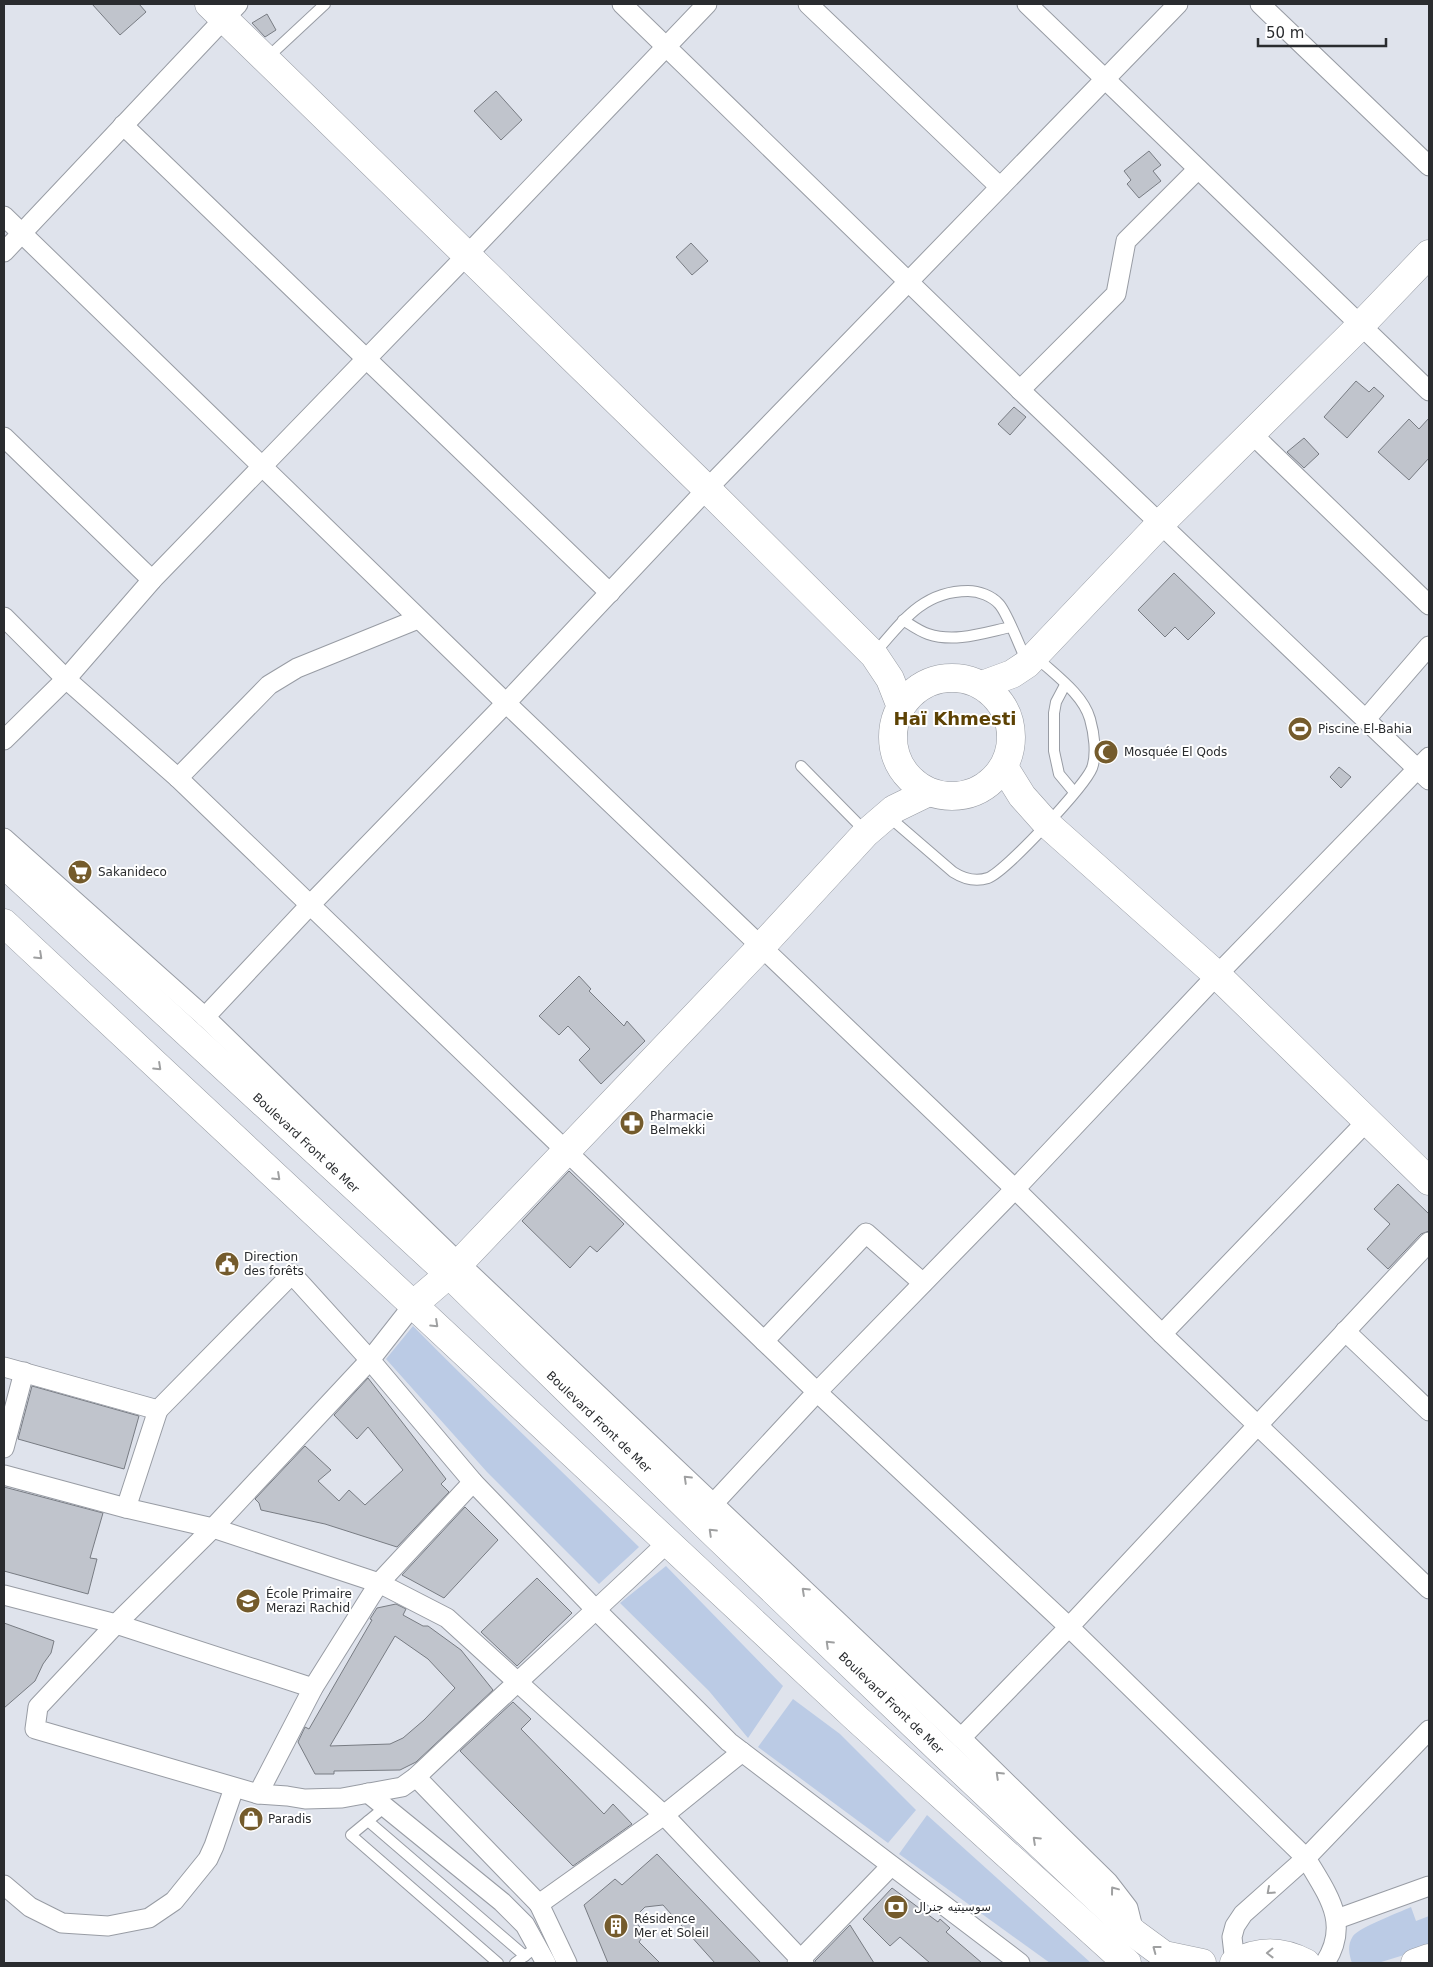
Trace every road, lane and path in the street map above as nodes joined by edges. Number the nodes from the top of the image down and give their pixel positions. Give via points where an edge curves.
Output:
1 (325, 4) edge
2 (622, 4) edge
3 (707, 4) edge
4 (808, 4) edge
5 (1027, 4) edge
6 (1178, 4) edge
7 (1260, 4) edge
8 (224, 9) edge
9 (666, 47) junction
10 (266, 59) junction
11 (1105, 79) junction
12 (123, 125) junction
13 (1429, 166) edge
14 (1198, 168) junction
15 (1000, 187) junction
16 (4, 216) edge
17 (22, 233) junction
18 (4, 252) edge
19 (1429, 254) edge
20 (467, 255) junction
21 (908, 282) junction
22 (1361, 325) junction
23 (366, 360) junction
24 (1020, 390) junction
25 (1429, 391) edge
26 (1251, 433) junction
27 (4, 437) edge
28 (262, 468) junction
29 (707, 490) junction
30 (1160, 524) junction
31 (152, 580) junction
32 (610, 592) junction
33 (1429, 605) edge
34 (4, 617) edge
35 (418, 619) junction
36 (903, 620) junction
37 (1011, 627) junction
38 (1429, 646) edge
39 (878, 661) junction
40 (1028, 663) junction
41 (66, 679) junction
42 (926, 684) junction
43 (982, 685) junction
44 (1065, 685) junction
45 (506, 703) junction
46 (901, 707) junction
47 (1005, 711) junction
48 (1366, 720) junction
49 (4, 740) edge
50 (801, 766) dead end
51 (1004, 767) junction
52 (1425, 769) edge
53 (904, 771) junction
54 (178, 778) junction
55 (985, 787) junction
56 (929, 792) junction
57 (1074, 792) junction
58 (890, 812) junction
59 (1040, 816) junction
60 (866, 833) junction
61 (4, 838) edge
62 (4, 864) edge
63 (310, 905) junction
64 (4, 923) edge
65 (761, 947) junction
66 (1217, 975) junction
67 (205, 1018) junction
68 (1367, 1121) junction
69 (566, 1152) junction
70 (1429, 1181) edge
71 (1016, 1189) junction
72 (1429, 1242) edge
73 (454, 1269) junction
74 (923, 1283) junction
75 (414, 1304) junction
76 (1345, 1331) junction
77 (1162, 1334) junction
78 (764, 1341) junction
79 (370, 1360) junction
80 (4, 1367) edge
81 (24, 1372) junction
82 (817, 1392) junction
83 (158, 1410) junction
84 (1429, 1411) edge
85 (1257, 1425) junction
86 (4, 1448) edge
87 (4, 1475) edge
88 (473, 1482) junction
89 (713, 1504) junction
90 (126, 1508) junction
91 (213, 1528) junction
92 (668, 1542) junction
93 (379, 1583) junction
94 (1429, 1589) edge
95 (4, 1595) edge
96 (596, 1610) junction
97 (116, 1624) junction
98 (1069, 1627) junction
99 (517, 1681) junction
100 (313, 1688) junction
101 (1429, 1730) edge
102 (961, 1738) junction
103 (742, 1752) junction
104 (416, 1777) junction
105 (234, 1788) junction
106 (368, 1793) junction
107 (258, 1794) junction
108 (385, 1807) junction
109 (664, 1815) junction
110 (368, 1820) junction
111 (1306, 1858) junction
112 (891, 1866) junction
113 (4, 1885) edge
114 (1429, 1886) edge
115 (539, 1904) junction
116 (1337, 1919) junction
117 (1134, 1933) junction
118 (531, 1951) junction
119 (1429, 1958) edge
120 (801, 1962) edge
121 (498, 1963) edge
122 (515, 1963) edge
123 (546, 1963) edge
124 (568, 1963) edge
125 (1020, 1963) edge
126 (1127, 1963) edge
127 (1202, 1963) edge
128 (1234, 1963) edge
129 (1306, 1963) edge
130 (1325, 1963) edge
131 (1415, 1963) edge

1 - 10 lane
2 - 9 street
3 - 9 street
4 - 15 street
5 - 11 street
6 - 11 street
7 - 13 street
8 - 10 street
8 - 12 street
9 - 20 street
9 - 21 street
10 - 20 street
11 - 14 street
11 - 15 street
12 - 17 street
12 - 23 street
14 - 22 street
14 - 24 street via 1126,241 1116,294
15 - 21 street
16 - 17 street
17 - 18 street
17 - 28 street
19 - 22 street
20 - 23 street
20 - 29 street
21 - 24 street
21 - 29 street
22 - 25 street
22 - 26 street
23 - 28 street
23 - 32 street
24 - 30 street
26 - 30 street
26 - 33 street
27 - 31 street
28 - 31 street
28 - 35 street
29 - 32 street
29 - 39 street
30 - 40 street
30 - 48 street
31 - 41 street
32 - 45 street
34 - 41 street
35 - 45 street
35 - 54 street via 297,668 269,685
36 - 37 lane via 926,633 948,638
36 - 37 lane via 931,598 956,591 972,591 988,595 1000,604
36 - 39 lane
37 - 40 lane
38 - 48 street
39 - 42 street via 903,676
39 - 46 street
40 - 43 street via 1002,679
40 - 44 lane
40 - 47 street via 1012,690
41 - 49 street
41 - 54 street
42 - 43 street via 954,678
42 - 46 street
43 - 47 street
44 - 57 lane via 1054,712 1054,751 1059,774
44 - 57 lane via 1087,710 1094,751 1089,774
45 - 63 street
45 - 65 street
46 - 53 street via 893,733 893,746
47 - 51 street via 1012,739
48 - 52 street
50 - 60 lane
51 - 55 street
51 - 59 street
52 - 66 street
53 - 56 street via 919,787
53 - 58 street
54 - 63 street
55 - 56 street via 952,797
55 - 59 street
56 - 58 street
57 - 59 lane
58 - 59 lane via 953,872 977,880 986,879 1001,870
58 - 60 street
59 - 66 street
60 - 65 street
61 - 67 street
62 - 73 street, Boulevard Front de Mer
63 - 67 street
63 - 69 street
64 -> 75 street
65 - 69 street
65 - 71 street
66 - 68 street
66 - 71 street
67 - 73 street
68 - 70 street
68 - 77 street
69 - 73 street
69 - 78 street
71 - 74 street
71 - 77 street
72 - 76 street
73 - 75 street
89 -> 73 street
117 -> 73 street, Boulevard Front de Mer via 701,1521
74 - 78 street via 866,1233
74 - 82 street
75 - 79 street
75 -> 92 street
76 - 84 street
76 - 85 street
77 - 85 street
78 - 82 street
79 - 83 street via 292,1274
79 - 88 street
79 - 91 street
80 - 81 street
81 - 83 street
81 - 86 street
82 - 89 street
82 - 98 street
83 - 90 street
85 - 94 street
85 - 98 street
87 - 90 street
88 - 93 street
88 - 96 street
102 -> 89 street
90 - 91 street
91 - 93 street
91 - 97 street
92 - 96 street
92 - 126 street
93 - 99 street via 447,1618
93 - 100 street
95 - 97 street
96 - 99 street
96 - 103 street
97 - 100 street
97 - 105 street via 38,1707 35,1729
98 - 102 street
98 - 111 street
99 - 104 street
99 - 109 street
100 - 107 street
101 - 111 street
117 -> 102 street via 1128,1908 1108,1882
103 - 109 street
103 - 112 street
104 - 106 street via 402,1787
104 - 115 street
105 - 107 street
105 - 113 street via 208,1859 174,1901 150,1918 108,1926 62,1923 30,1907
106 - 107 street via 342,1798 305,1799
106 - 108 street
108 - 110 lane
108 - 118 street via 502,1902 525,1925
109 - 115 street
109 - 120 street
110 - 118 lane
110 - 121 lane via 350,1835
111 - 116 street via 1328,1894
111 -> 128 street via 1243,1914 1232,1937
112 - 120 street
112 - 125 street
114 - 116 street
115 - 124 street
116 - 130 street via 1333,1951
127 -> 117 street, Boulevard Front de Mer via 1164,1955
118 - 122 lane
118 - 123 street
119 - 131 street
129 -> 128 street via 1279,1953 1249,1956

